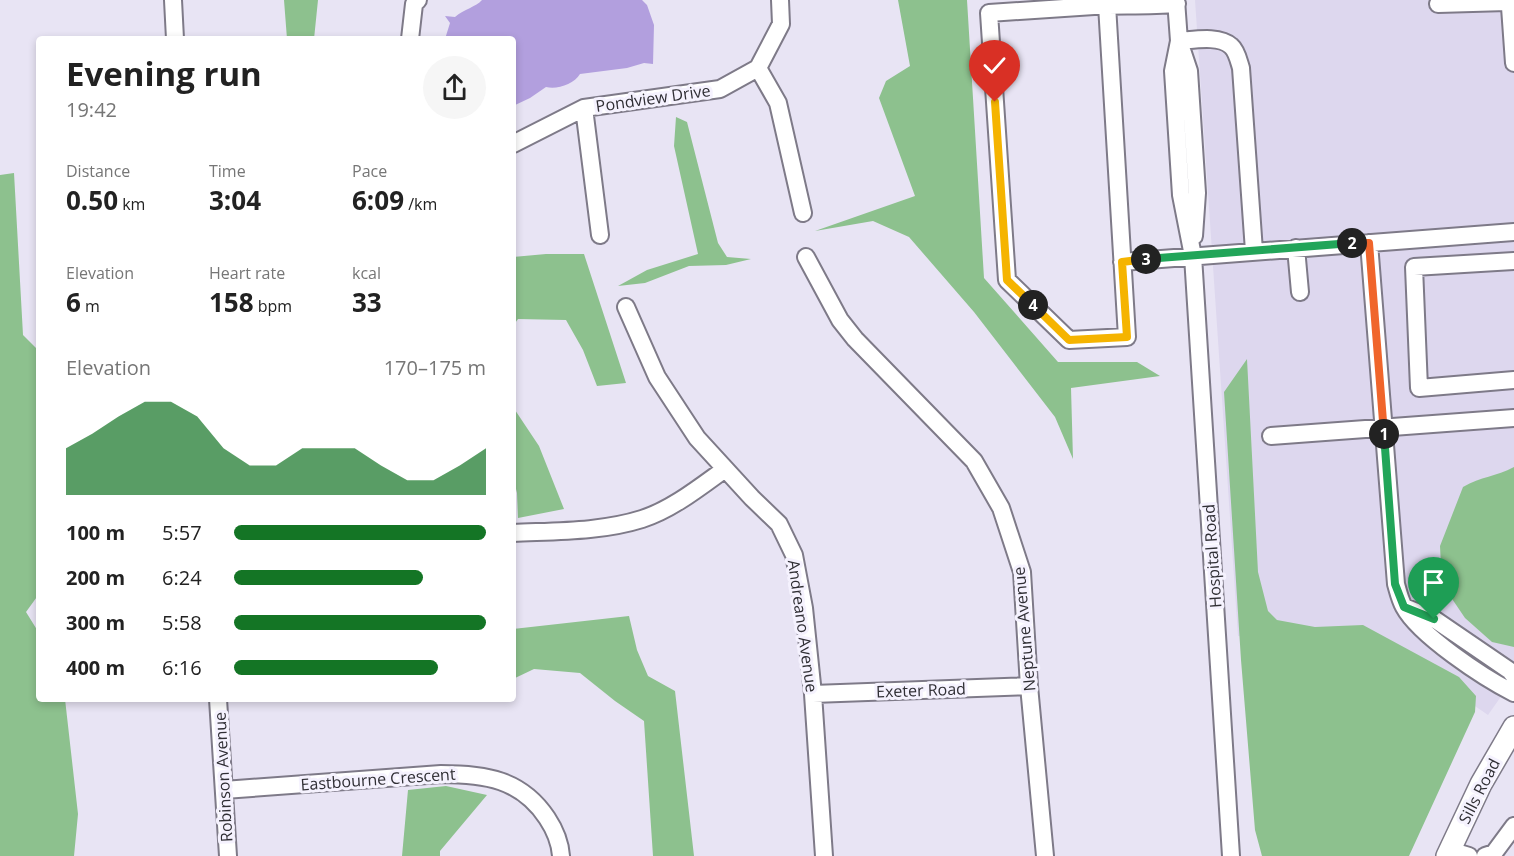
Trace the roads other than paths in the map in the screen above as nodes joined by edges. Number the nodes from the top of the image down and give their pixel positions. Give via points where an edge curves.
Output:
1 (172, 0) edge
2 (418, 0) edge
3 (780, 0) edge
4 (1176, 2) edge
5 (1438, 4) dead end
6 (1107, 5) junction
7 (175, 36) edge
8 (410, 36) edge
9 (1179, 41) junction
10 (1514, 63) edge
11 (758, 68) junction
12 (584, 108) junction
13 (516, 142) edge
14 (803, 213) dead end
15 (1514, 232) edge
16 (600, 235) dead end
17 (1369, 243) junction
18 (1296, 248) junction
19 (1254, 251) junction
20 (1193, 256) junction
21 (806, 257) dead end
22 (1514, 261) edge
23 (1122, 262) junction
24 (1300, 292) dead end
25 (626, 307) dead end
26 (1514, 380) edge
27 (1514, 418) edge
28 (1384, 428) junction
29 (1271, 436) dead end
30 (725, 469) junction
31 (516, 533) edge
32 (1404, 607) junction
33 (1514, 676) edge
34 (1029, 686) junction
35 (1514, 693) edge
36 (813, 694) junction
37 (218, 702) edge
38 (1514, 727) edge
39 (224, 790) junction
40 (1514, 826) edge
41 (1455, 854) edge
42 (228, 856) edge
43 (561, 856) edge
44 (824, 856) edge
45 (1046, 856) edge
46 (1232, 856) edge
47 (1485, 856) edge

1 - 7 street
2 - 8 street via 414,4
3 - 11 street via 781,24
4 - 6 street
4 - 9 street, Hospital Road
5 - 10 street via 1507,2
6 - 23 street
6 - 23 street via 989,14 1007,280 1069,340 1127,337
9 - 19 street via 1217,40 1231,46 1237,55
9 - 20 street, Hospital Road via 1173,71 1181,195
11 - 12 street, Pondview Drive via 720,89
11 - 14 street via 778,103
12 - 13 street, Pondview Drive
12 - 16 street
15 - 17 street
17 - 18 street
17 - 28 street
18 - 19 street
18 - 24 street
19 - 20 street
20 - 23 street
20 - 46 street, Hospital Road
21 - 34 street, Neptune Avenue via 840,320 881,368 974,461 1001,508 1022,572
22 - 26 street via 1414,267 1419,388
25 - 30 street, Andreano Avenue via 657,377 697,438
27 - 28 street
28 - 29 street
28 - 32 street via 1395,584
30 - 31 street via 686,497 643,519 582,529
30 - 36 street, Andreano Avenue via 778,524 794,555
32 - 33 street via 1434,619
32 - 35 street via 1425,634
34 - 36 street, Exeter Road
34 - 45 street, Neptune Avenue
36 - 44 street, Andreano Avenue
37 - 39 street, Robinson Avenue
38 - 41 main road, Sills Road via 1481,784
39 - 42 street, Robinson Avenue
39 - 43 street, Eastbourne Crescent via 470,774 503,781 538,804 554,829
40 - 47 street via 1494,853

